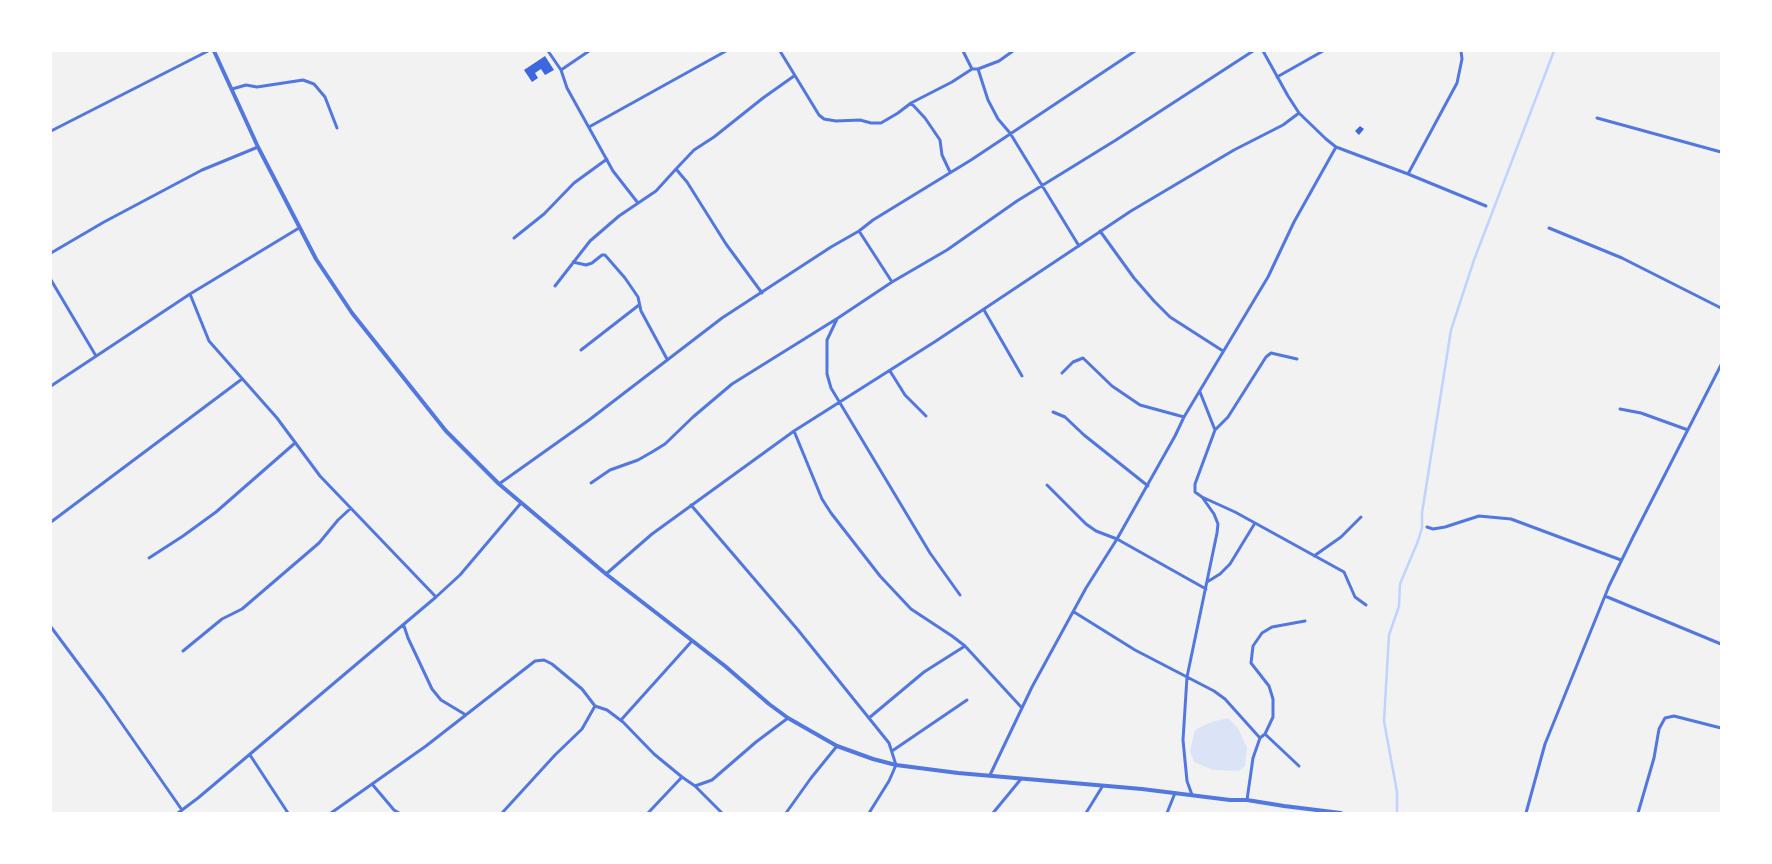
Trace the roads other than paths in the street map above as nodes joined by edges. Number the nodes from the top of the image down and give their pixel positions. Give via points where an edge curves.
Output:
1 (208, 51) edge
2 (214, 51) edge
3 (548, 51) edge
4 (589, 51) edge
5 (726, 51) edge
6 (780, 51) edge
7 (963, 51) edge
8 (1013, 51) edge
9 (1135, 51) edge
10 (1253, 51) edge
11 (1263, 51) edge
12 (1323, 51) edge
13 (1461, 51) edge
14 (972, 69) junction
15 (978, 69) junction
16 (561, 70) junction
17 (794, 76) junction
18 (1277, 77) junction
19 (232, 89) junction
20 (911, 103) junction
21 (1299, 112) junction
22 (1596, 118) dead end
23 (589, 127) junction
24 (337, 128) dead end
25 (51, 131) edge
26 (1010, 133) junction
27 (258, 147) junction
28 (1336, 147) junction
29 (1721, 152) edge
30 (607, 159) junction
31 (676, 169) junction
32 (950, 172) junction
33 (1408, 174) junction
34 (1042, 184) junction
35 (638, 203) junction
36 (1486, 206) dead end
37 (299, 228) junction
38 (1549, 228) dead end
39 (859, 231) junction
40 (1100, 232) junction
41 (514, 238) dead end
42 (1079, 246) junction
43 (51, 253) edge
44 (573, 262) junction
45 (51, 280) edge
46 (892, 282) junction
47 (555, 286) dead end
48 (762, 293) junction
49 (190, 294) junction
50 (639, 305) junction
51 (1721, 308) edge
52 (984, 310) junction
53 (838, 318) junction
54 (581, 350) dead end
55 (1223, 351) junction
56 (96, 356) junction
57 (667, 359) junction
58 (1297, 359) dead end
59 (1721, 365) edge
60 (890, 371) junction
61 (1062, 373) dead end
62 (1022, 376) dead end
63 (242, 379) junction
64 (51, 386) edge
65 (1200, 392) junction
66 (839, 403) junction
67 (1620, 409) dead end
68 (1053, 412) dead end
69 (926, 416) dead end
70 (1184, 416) junction
71 (1215, 430) junction
72 (1688, 430) junction
73 (794, 431) junction
74 (295, 442) junction
75 (591, 483) dead end
76 (499, 484) junction
77 (1047, 485) dead end
78 (1148, 486) junction
79 (1202, 497) junction
80 (521, 503) junction
81 (691, 505) junction
82 (351, 508) junction
83 (1361, 517) dead end
84 (51, 522) edge
85 (1255, 523) junction
86 (1427, 527) dead end
87 (1116, 539) junction
88 (1314, 556) junction
89 (148, 558) dead end
90 (1621, 560) junction
91 (606, 574) junction
92 (1207, 582) junction
93 (1206, 589) junction
94 (960, 594) dead end
95 (1605, 596) junction
96 (436, 597) junction
97 (1366, 605) dead end
98 (1074, 612) junction
99 (1305, 621) dead end
100 (404, 626) junction
101 (51, 627) edge
102 (692, 641) junction
103 (1721, 644) edge
104 (965, 646) junction
105 (183, 651) dead end
106 (1187, 677) junction
107 (967, 700) dead end
108 (595, 706) junction
109 (1022, 708) junction
110 (466, 715) junction
111 (788, 718) junction
112 (869, 718) junction
113 (621, 720) junction
114 (1721, 728) edge
115 (1265, 734) junction
116 (1260, 738) junction
117 (837, 746) junction
118 (892, 751) junction
119 (250, 755) junction
120 (896, 765) junction
121 (1298, 766) dead end
122 (990, 775) junction
123 (682, 777) junction
124 (1021, 779) junction
125 (372, 784) junction
126 (695, 786) junction
127 (1102, 787) junction
128 (1174, 793) junction
129 (1192, 795) junction
130 (1247, 800) junction
131 (182, 810) junction
132 (1314, 811) edge
133 (178, 813) edge
134 (288, 813) edge
135 (331, 813) edge
136 (399, 813) edge
137 (502, 813) edge
138 (648, 813) edge
139 (722, 813) edge
140 (786, 813) edge
141 (869, 813) edge
142 (993, 813) edge
143 (1086, 813) edge
144 (1167, 813) edge
145 (1341, 813) edge
146 (1526, 813) edge
147 (1638, 813) edge

1 - 25 street
2 - 19 street
3 - 16 street
4 - 16 street
5 - 23 street
6 - 17 street
7 - 14 street
8 - 15 street via 999,61
9 - 26 street
10 - 34 street via 1116,140
11 - 18 street
12 - 18 street
13 - 33 street via 1457,83
14 - 15 street
14 - 20 street
15 - 26 street via 988,100 998,119
16 - 23 street via 567,88
17 - 20 street via 815,111 824,119 881,122
17 - 31 street via 694,150
18 - 21 street
19 - 24 street via 246,85 257,87 303,80 314,84 325,97
19 - 27 street
20 - 32 street via 940,140 942,155
21 - 28 street
21 - 40 street via 1283,125 1234,150
22 - 29 street
23 - 30 street
26 - 32 street
26 - 34 street
27 - 37 street
27 - 43 street via 202,170
28 - 33 street
28 - 55 street via 1294,222 1268,277
30 - 35 street via 613,171
30 - 41 street via 574,183 544,214
31 - 35 street via 656,191
31 - 48 street
32 - 39 street
33 - 36 street
34 - 42 street
34 - 46 street via 947,250
35 - 44 street via 590,240
37 - 49 street
37 - 76 street via 316,259 352,312 401,376 446,431
38 - 51 street via 1622,258
39 - 46 street
39 - 48 street
40 - 42 street
40 - 55 street via 1134,278 1170,317
42 - 52 street
44 - 47 street
44 - 50 street via 586,265 605,255 638,297
45 - 56 street
46 - 53 street
48 - 57 street via 722,318
49 - 56 street
49 - 63 street via 209,341
50 - 54 street
50 - 57 street
52 - 60 street
52 - 62 street
53 - 66 street via 827,340 827,374 830,388
53 - 75 street via 732,384 665,444 638,460 610,470
55 - 65 street
56 - 64 street
57 - 76 street via 589,420
58 - 71 street via 1271,353 1266,357 1228,417
59 - 72 street
60 - 66 street
60 - 69 street via 905,395
61 - 70 street via 1073,362 1083,358 1112,386 1140,405
63 - 74 street
63 - 84 street
65 - 70 street
65 - 71 street
66 - 73 street
66 - 94 street via 930,553
67 - 72 street via 1640,413
68 - 78 street via 1065,418
70 - 78 street
71 - 79 street via 1195,484 1195,492
72 - 90 street
73 - 81 street
73 - 104 street via 822,499 880,576 911,609
74 - 82 street via 320,476
74 - 89 street via 216,512
76 - 80 street
77 - 87 street via 1086,524
78 - 87 street
79 - 85 street
79 - 92 street via 1218,524
80 - 91 street
80 - 96 street via 460,575
81 - 91 street via 652,534
81 - 112 street
82 - 96 street
82 - 105 street via 319,543 242,609 222,619
83 - 88 street via 1341,537
85 - 88 street
85 - 92 street via 1230,564
86 - 90 street via 1445,527 1479,516 1498,516
87 - 93 street
87 - 98 street
88 - 97 street via 1344,572 1355,597
90 - 95 street
91 - 102 street
92 - 93 street
93 - 106 street
95 - 103 street
95 - 146 street via 1545,744
96 - 100 street
98 - 106 street via 1135,650
98 - 109 street
99 - 115 street via 1272,627 1262,633 1253,646 1250,663 1268,686 1273,699 1273,717
100 - 110 street via 432,689 442,700
100 - 119 street
101 - 131 street
102 - 111 street
102 - 113 street
104 - 109 street
104 - 112 street via 924,672
106 - 116 street via 1225,699
106 - 129 street via 1183,740 1187,781
107 - 118 street
108 - 110 street via 582,690 544,660 535,661
108 - 113 street via 607,710
108 - 137 street via 582,729
109 - 122 street
110 - 125 street
111 - 117 street
111 - 126 street via 712,780
112 - 118 street via 889,743
113 - 123 street via 654,754
114 - 147 street via 1674,716 1665,718 1659,729 1654,758
115 - 116 street
115 - 121 street
116 - 130 street via 1252,758
117 - 120 street
117 - 140 street
118 - 120 street
119 - 131 street
119 - 134 street
120 - 122 street
120 - 141 street
122 - 124 street
123 - 126 street
123 - 138 street
124 - 127 street
124 - 142 street
125 - 135 street
125 - 136 street
126 - 139 street
127 - 128 street
127 - 143 street
128 - 129 street
128 - 144 street
129 - 130 street
130 - 132 street
131 - 133 street
132 - 145 street

